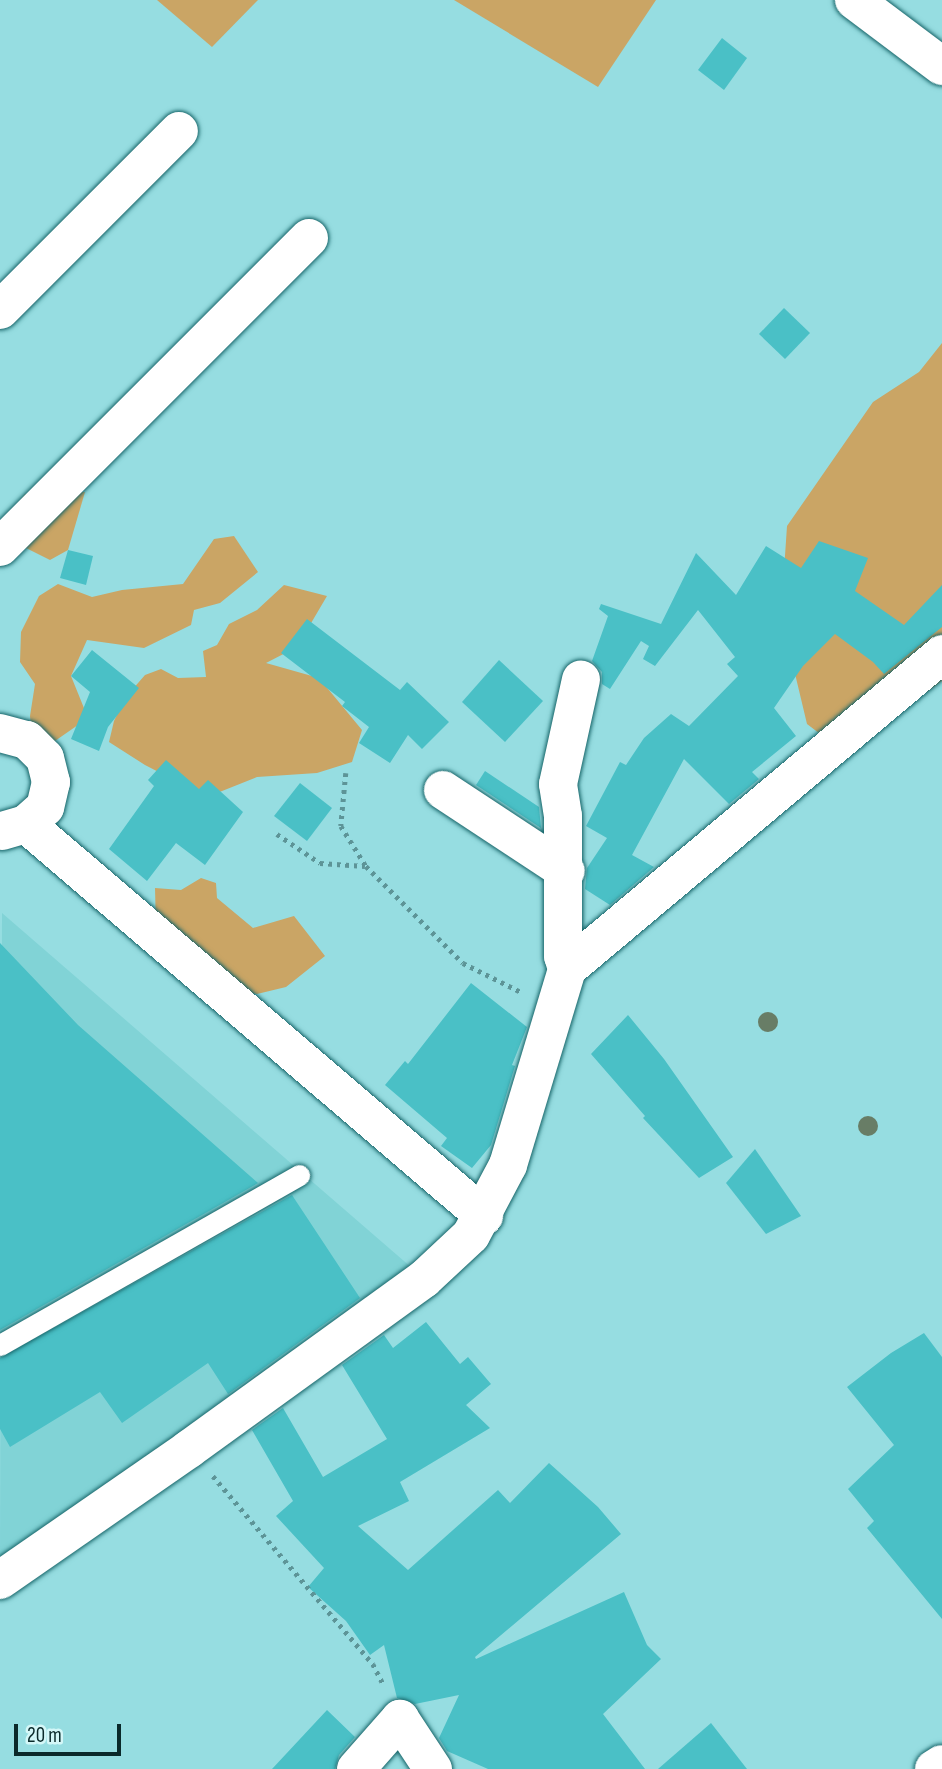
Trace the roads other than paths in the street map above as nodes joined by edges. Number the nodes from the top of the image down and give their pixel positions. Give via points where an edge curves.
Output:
1 (854, 0) edge
2 (942, 66) edge
3 (179, 131) dead end
4 (309, 238) dead end
5 (0, 310) edge
6 (0, 547) edge
7 (942, 654) edge
8 (581, 678) dead end
9 (0, 733) edge
10 (443, 790) dead end
11 (13, 827) edge
12 (566, 871) junction
13 (567, 970) junction
14 (299, 1175) dead end
15 (484, 1216) junction
16 (0, 1345) edge
17 (0, 1580) edge
18 (942, 1764) edge
19 (356, 1769) edge
20 (433, 1769) edge
21 (934, 1769) edge

1 - 2 street
3 - 5 street
4 - 6 street
7 - 13 street
8 - 12 street via 558,784
9 - 11 street via 27,740 45,758 51,782 45,807
10 - 12 street
11 - 15 street
12 - 13 street via 563,956
13 - 15 street via 508,1165
14 - 16 lane
15 - 17 street via 471,1236 424,1279
18 - 21 street
19 - 20 street via 400,1719

